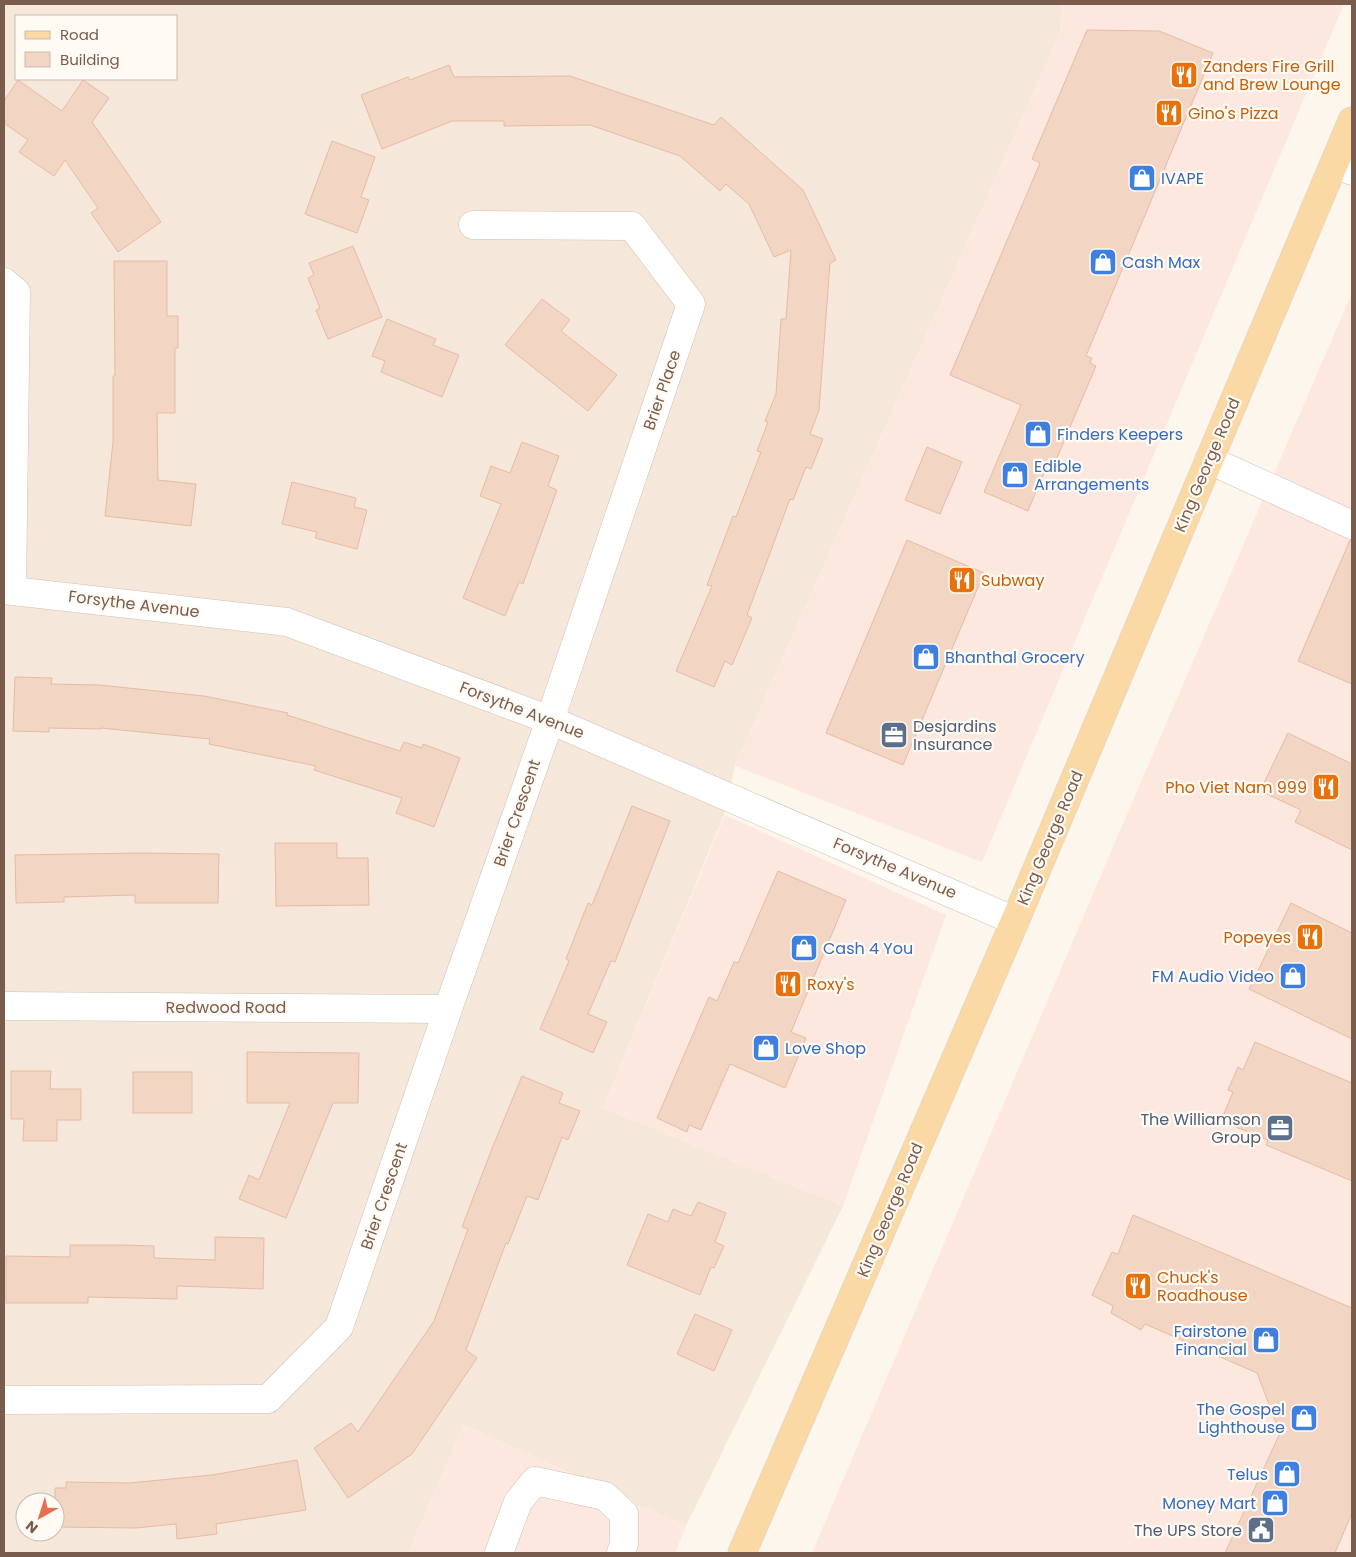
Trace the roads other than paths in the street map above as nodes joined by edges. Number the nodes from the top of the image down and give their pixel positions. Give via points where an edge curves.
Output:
1 (1352, 121) edge
2 (1343, 167) edge
3 (473, 225) dead end
4 (4, 282) edge
5 (1209, 460) junction
6 (1352, 525) edge
7 (8, 590) edge
8 (550, 720) junction
9 (1016, 920) junction
10 (4, 1006) edge
11 (448, 1009) junction
12 (4, 1400) edge
13 (499, 1553) edge
14 (621, 1553) edge
15 (742, 1553) edge

1 - 2 main road, King George Road
2 - 5 main road, King George Road
3 - 8 street, Brier Place via 632,226 691,304
4 - 7 street via 16,292
5 - 6 street
5 - 9 main road, King George Road
7 - 8 street, Forsythe Avenue via 287,622
8 - 9 street, Forsythe Avenue
8 - 11 street, Brier Crescent
9 - 15 main road, King George Road
10 - 11 street, Redwood Road
11 - 12 street, Brier Crescent via 339,1327 268,1399
13 - 14 street via 518,1502 536,1482 605,1496 624,1514

